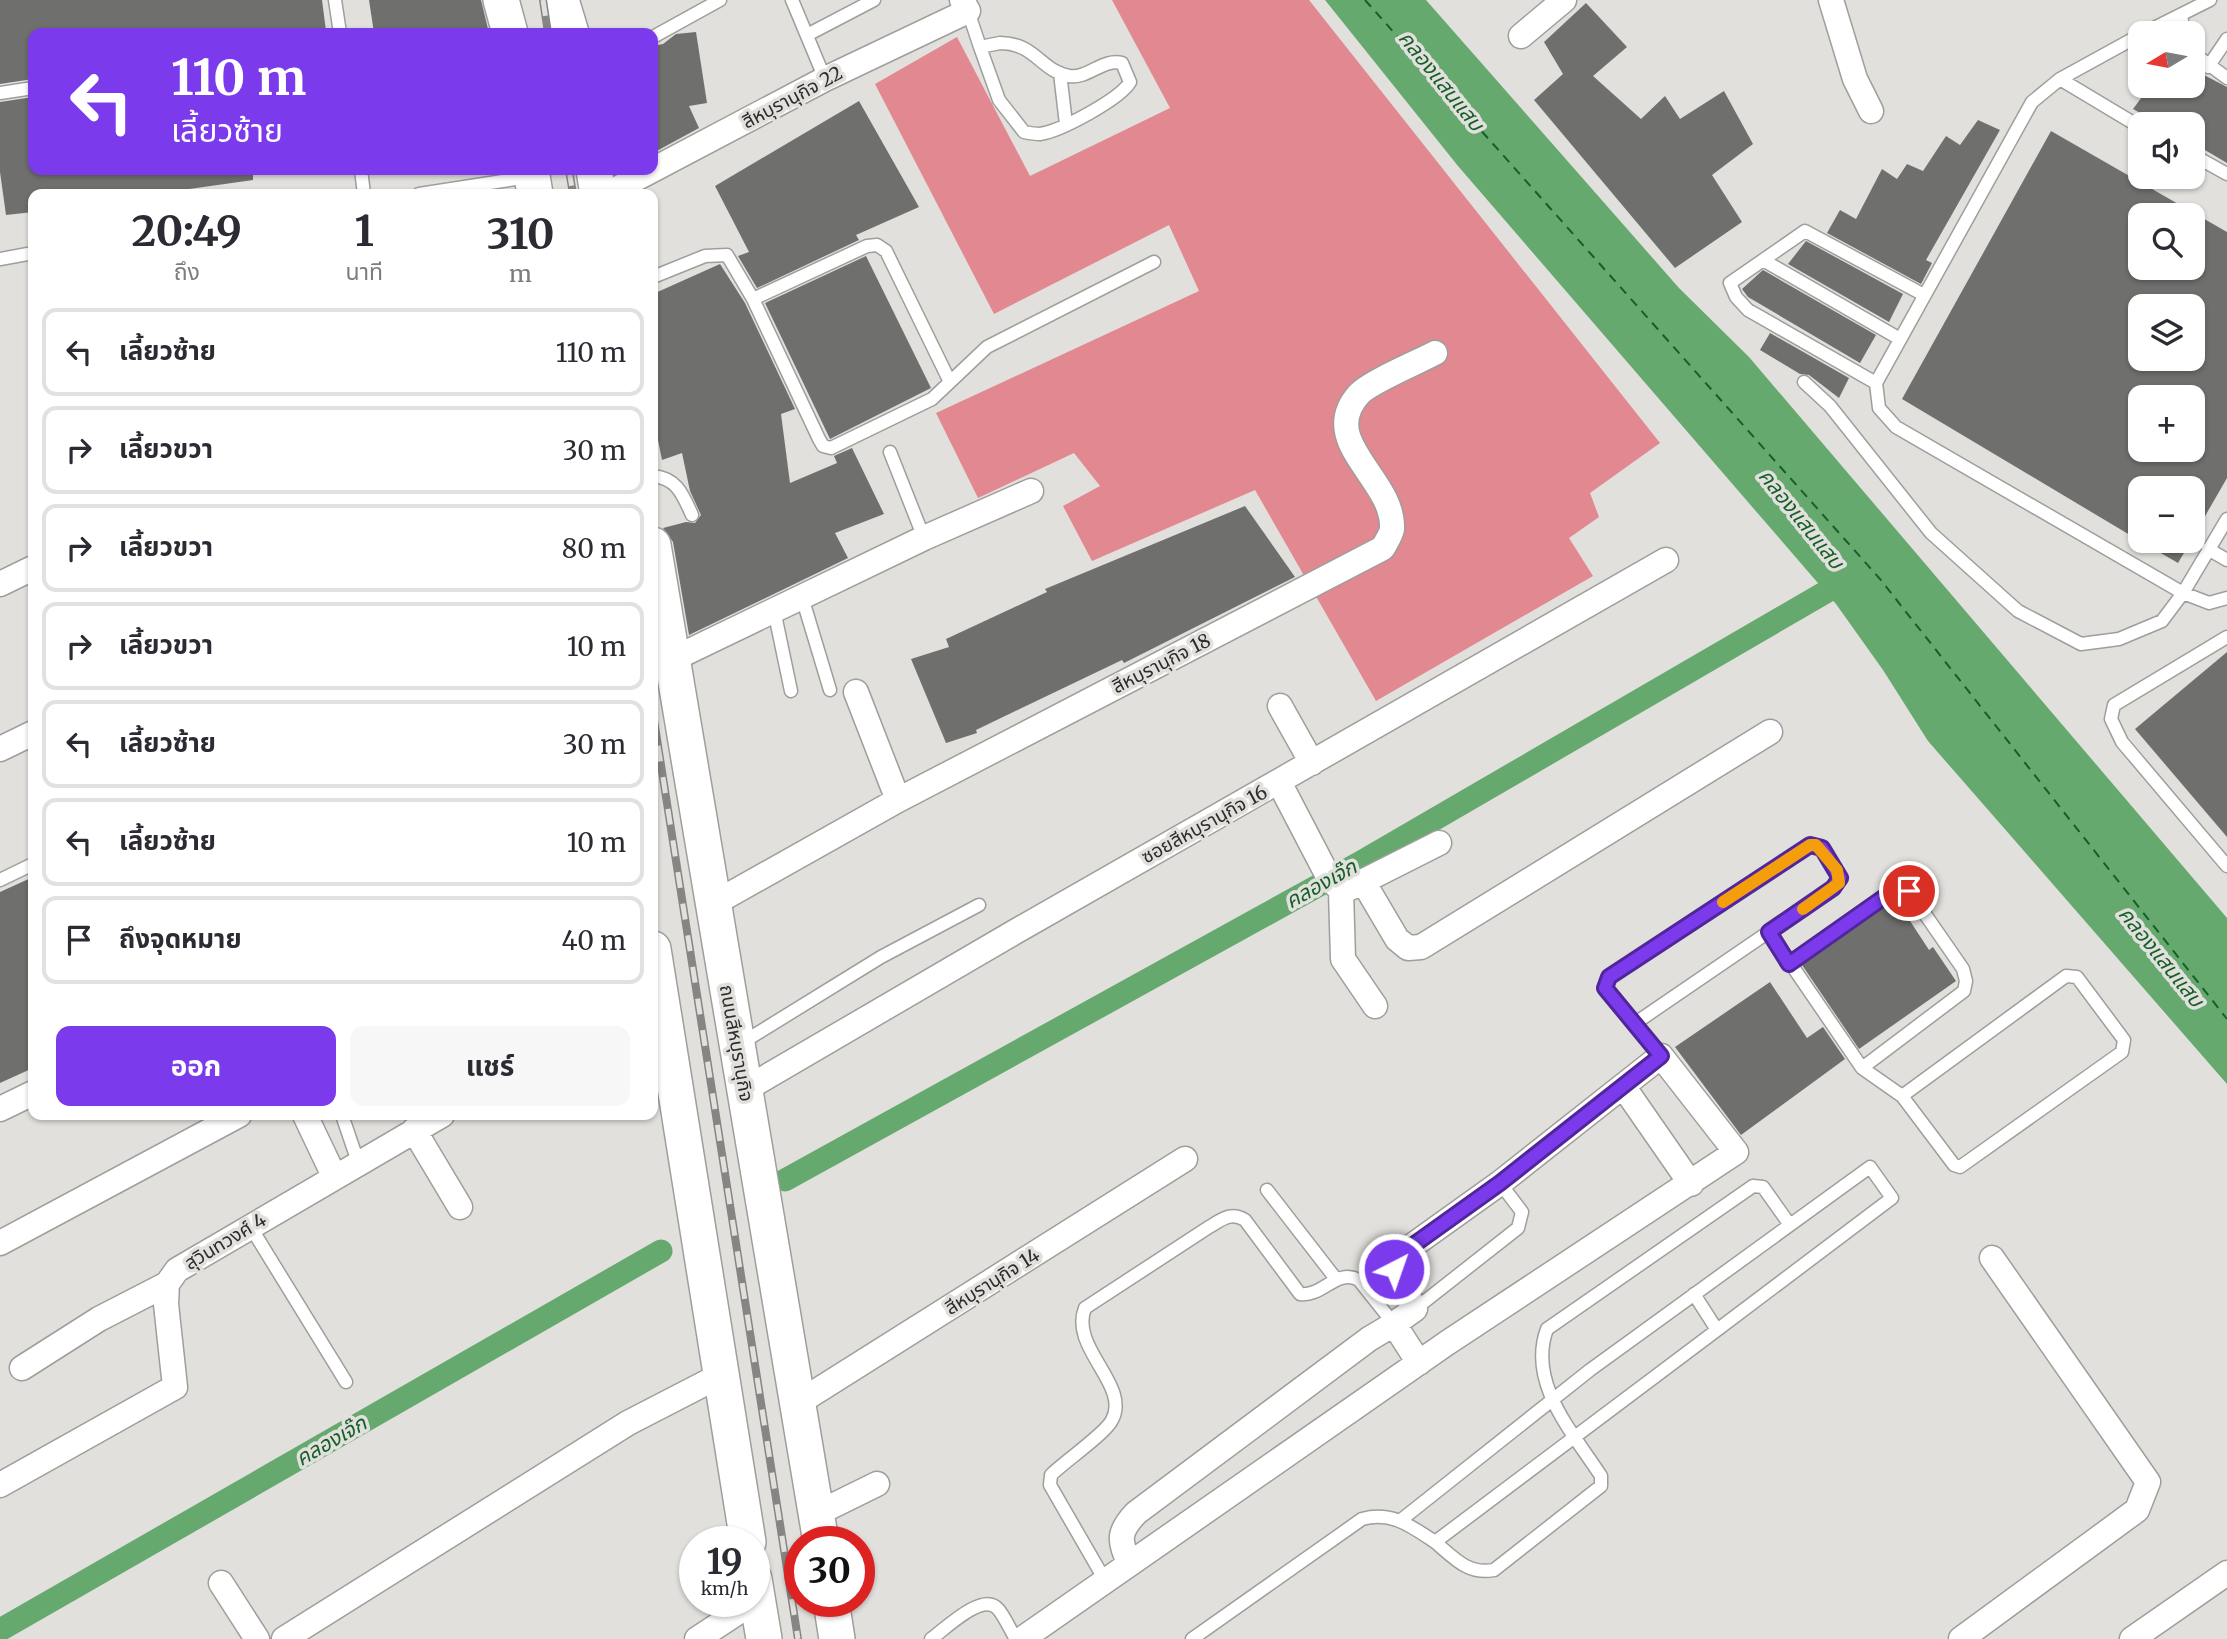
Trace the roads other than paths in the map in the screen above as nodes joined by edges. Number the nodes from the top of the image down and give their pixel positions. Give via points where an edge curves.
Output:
1 (335, 0) edge
2 (501, 0) edge
3 (516, 0) edge
4 (720, 0) edge
5 (792, 0) edge
6 (874, 0) edge
7 (1564, 0) edge
8 (1830, 0) edge
9 (2210, 0) edge
10 (965, 5) edge
11 (2181, 15) junction
12 (2169, 21) edge
13 (2182, 21) edge
14 (339, 28) edge
15 (510, 28) edge
16 (513, 28) edge
17 (658, 34) edge
18 (807, 35) junction
19 (1521, 36) dead end
20 (2227, 39) edge
21 (2128, 42) edge
22 (979, 47) junction
23 (2205, 64) edge
24 (2208, 67) junction
25 (1060, 73) junction
26 (2227, 78) edge
27 (825, 79) junction
28 (2060, 79) junction
29 (28, 89) edge
30 (0, 93) edge
31 (1871, 111) dead end
32 (2128, 120) edge
33 (1066, 124) junction
34 (2205, 162) edge
35 (658, 167) edge
36 (2227, 174) edge
37 (643, 175) edge
38 (533, 180) edge
39 (460, 189) edge
40 (616, 189) edge
41 (28, 254) edge
42 (0, 257) edge
43 (1763, 260) junction
44 (1154, 262) dead end
45 (658, 275) edge
46 (1924, 295) junction
47 (753, 299) junction
48 (1900, 338) junction
49 (1435, 353) dead end
50 (950, 382) junction
51 (1804, 382) dead end
52 (1876, 383) junction
53 (890, 452) dead end
54 (658, 477) edge
55 (1031, 491) dead end
56 (692, 515) dead end
57 (2227, 519) edge
58 (924, 538) junction
59 (2208, 549) junction
60 (1666, 560) dead end
61 (2227, 560) edge
62 (28, 570) edge
63 (658, 577) edge
64 (0, 584) edge
65 (2183, 593) junction
66 (802, 597) junction
67 (2227, 598) edge
68 (774, 610) junction
69 (2227, 637) edge
70 (671, 660) junction
71 (830, 690) dead end
72 (791, 691) dead end
73 (856, 692) dead end
74 (1280, 706) dead end
75 (1770, 732) dead end
76 (28, 735) edge
77 (0, 748) edge
78 (1312, 763) junction
79 (1279, 782) junction
80 (898, 800) junction
81 (1439, 843) dead end
82 (28, 866) edge
83 (2227, 866) edge
84 (0, 880) edge
85 (1353, 887) junction
86 (713, 904) junction
87 (979, 905) dead end
88 (1769, 932) junction
89 (1789, 964) junction
90 (658, 1004) edge
91 (1375, 1006) dead end
92 (1634, 1024) junction
93 (737, 1046) junction
94 (1661, 1056) junction
95 (1862, 1068) junction
96 (1623, 1086) junction
97 (744, 1090) junction
98 (28, 1095) edge
99 (1902, 1096) junction
100 (0, 1109) edge
101 (230, 1120) edge
102 (306, 1120) edge
103 (344, 1120) edge
104 (433, 1120) edge
105 (414, 1130) junction
106 (1185, 1159) dead end
107 (358, 1162) junction
108 (334, 1176) junction
109 (1500, 1183) junction
110 (1691, 1184) junction
111 (1267, 1190) dead end
112 (460, 1207) dead end
113 (1790, 1225) junction
114 (250, 1226) junction
115 (0, 1243) edge
116 (1992, 1258) dead end
117 (1336, 1279) junction
118 (167, 1284) junction
119 (1694, 1294) junction
120 (1415, 1309) junction
121 (1394, 1324) junction
122 (1717, 1330) junction
123 (1419, 1363) junction
124 (22, 1368) dead end
125 (722, 1375) junction
126 (346, 1382) dead end
127 (1553, 1401) junction
128 (798, 1403) junction
129 (1576, 1438) junction
130 (877, 1484) dead end
131 (0, 1485) edge
132 (1401, 1520) junction
133 (746, 1526) edge
134 (819, 1526) edge
135 (822, 1526) edge
136 (1435, 1542) junction
137 (1129, 1562) junction
138 (2227, 1573) edge
139 (1106, 1581) junction
140 (221, 1583) dead end
141 (723, 1617) edge
142 (760, 1617) edge
143 (834, 1617) edge
144 (257, 1639) edge
145 (284, 1639) edge
146 (697, 1639) edge
147 (764, 1639) edge
148 (837, 1639) edge
149 (931, 1639) edge
150 (1016, 1639) edge
151 (1022, 1639) edge
152 (1192, 1639) edge
153 (1961, 1639) edge
154 (2132, 1639) edge

1 - 14 lane
2 - 15 main road
3 - 16 main road
4 - 17 lane
5 - 18 lane
6 - 18 lane
7 - 19 street
8 - 31 street via 1855,79
9 - 11 lane
10 - 22 lane
10 - 27 street, สีหบุรานุกิจ 22
11 - 12 lane
11 - 13 lane
18 - 27 lane
20 - 24 lane
21 - 28 lane
22 - 25 lane via 1000,43 1025,46
22 - 33 lane via 999,100 1024,132 1039,134
23 - 24 lane
24 - 26 lane
25 - 33 lane
25 - 33 lane via 1073,77 1112,60 1122,62 1130,82 1124,93
27 - 35 street, สีหบุรานุกิจ 22
28 - 32 lane
28 - 46 lane via 2032,102
29 - 30 lane
34 - 36 lane
37 - 40 street, สีหบุรานุกิจ 22
38 - 39 lane
41 - 42 lane
43 - 46 lane via 1805,231
43 - 48 lane
43 - 52 lane via 1730,283 1736,297 1748,310
44 - 50 lane via 987,348
45 - 47 lane via 705,256 727,256
46 - 48 lane
47 - 50 lane via 867,246 877,246 886,251
47 - 50 lane via 823,446 831,449 845,444 932,399
48 - 52 lane
49 - 80 street, สีหบุรานุกิจ 18 via 1361,392 1346,414 1347,440 1389,507 1392,531 1383,548
51 - 65 lane via 1830,406 1931,533 2018,611 2081,644 2119,639 2162,621
52 - 65 lane via 1879,408 1896,427
53 - 58 lane
54 - 56 lane via 679,487
55 - 58 street
57 - 59 lane
58 - 66 street
59 - 61 lane
59 - 65 lane
60 - 78 street, ซอยสีหบุรานุกิจ 16
62 - 64 street
63 - 70 main road, ถนนสีหบุรานุกิจ
65 - 67 lane via 2209,603
66 - 68 street
66 - 71 lane
68 - 70 street
68 - 72 lane
69 - 83 lane via 2114,705 2111,719 2122,742
70 - 86 main road, ถนนสีหบุรานุกิจ
73 - 80 street
74 - 78 street
75 - 85 street via 1421,947 1408,948 1397,939
76 - 77 street
78 - 79 street, ซอยสีหบุรานุกิจ 16
79 - 85 street via 1328,876
79 - 97 street, ซอยสีหบุรานุกิจ 16
80 - 86 street, สีหบุรานุกิจ 18
81 - 85 street
82 - 84 lane
85 - 91 street via 1343,959
86 - 93 main road, ถนนสีหบุรานุกิจ
87 - 93 lane via 881,957
88 - 89 lane
88 - 92 lane
88 - 92 lane via 1839,883 1837,870 1822,848 1810,845 1609,977 1605,988
89 - 95 lane
89 - 95 lane via 1890,893 1904,889 1917,902 1963,969 1964,991
90 - 125 main road
92 - 94 lane
93 - 97 main road, ถนนสีหบุรานุกิจ
94 - 96 street
94 - 110 street via 1736,1152
95 - 99 lane
96 - 109 street
96 - 110 street
97 - 128 main road, ถนนสีหบุรานุกิจ
98 - 100 street
99 - 99 lane via 2066,976 2077,977 2124,1040 2122,1052 1960,1167
101 - 115 street
102 - 108 street
103 - 107 lane
104 - 105 street, สุวินทวงศ์ 4
105 - 107 street, สุวินทวงศ์ 4
105 - 112 street
106 - 128 street, สีหบุรานุกิจ 14
107 - 108 street, สุวินทวงศ์ 4
108 - 114 street, สุวินทวงศ์ 4
109 - 120 lane via 1522,1212 1518,1228
109 - 120 street via 1394,1262
110 - 123 street
111 - 117 lane
113 - 119 lane
113 - 122 lane via 1870,1167 1892,1198
113 - 127 lane via 1763,1186 1753,1186 1547,1329 1542,1342 1543,1370
114 - 118 street, สุวินทวงศ์ 4 via 177,1270
114 - 126 lane
116 - 153 street via 2148,1482 2137,1510
117 - 121 lane via 1351,1276 1359,1280
117 - 139 lane via 1314,1292 1300,1294 1245,1220 1233,1215 1085,1308 1083,1329 1114,1393 1116,1408 1111,1423 1051,1475 1050,1485
118 - 124 street via 99,1319
118 - 131 street, สุวินทวงศ์ 4 via 175,1387
119 - 122 lane
119 - 127 lane
120 - 121 street
121 - 123 street
121 - 137 street via 1136,1513 1120,1534
122 - 129 lane
123 - 137 street
125 - 133 main road
125 - 145 street via 628,1423
127 - 129 lane
127 - 132 lane
128 - 134 main road, ถนนสีหบุรานุกิจ
129 - 136 lane
129 - 136 lane via 1601,1476 1601,1486 1494,1570 1467,1569
130 - 135 street
132 - 136 lane
132 - 152 lane via 1387,1516 1362,1519
137 - 139 street
138 - 154 street
139 - 151 street
140 - 144 street
141 - 146 street
142 - 147 main road
143 - 148 main road
149 - 150 lane via 978,1605 988,1603 998,1608

